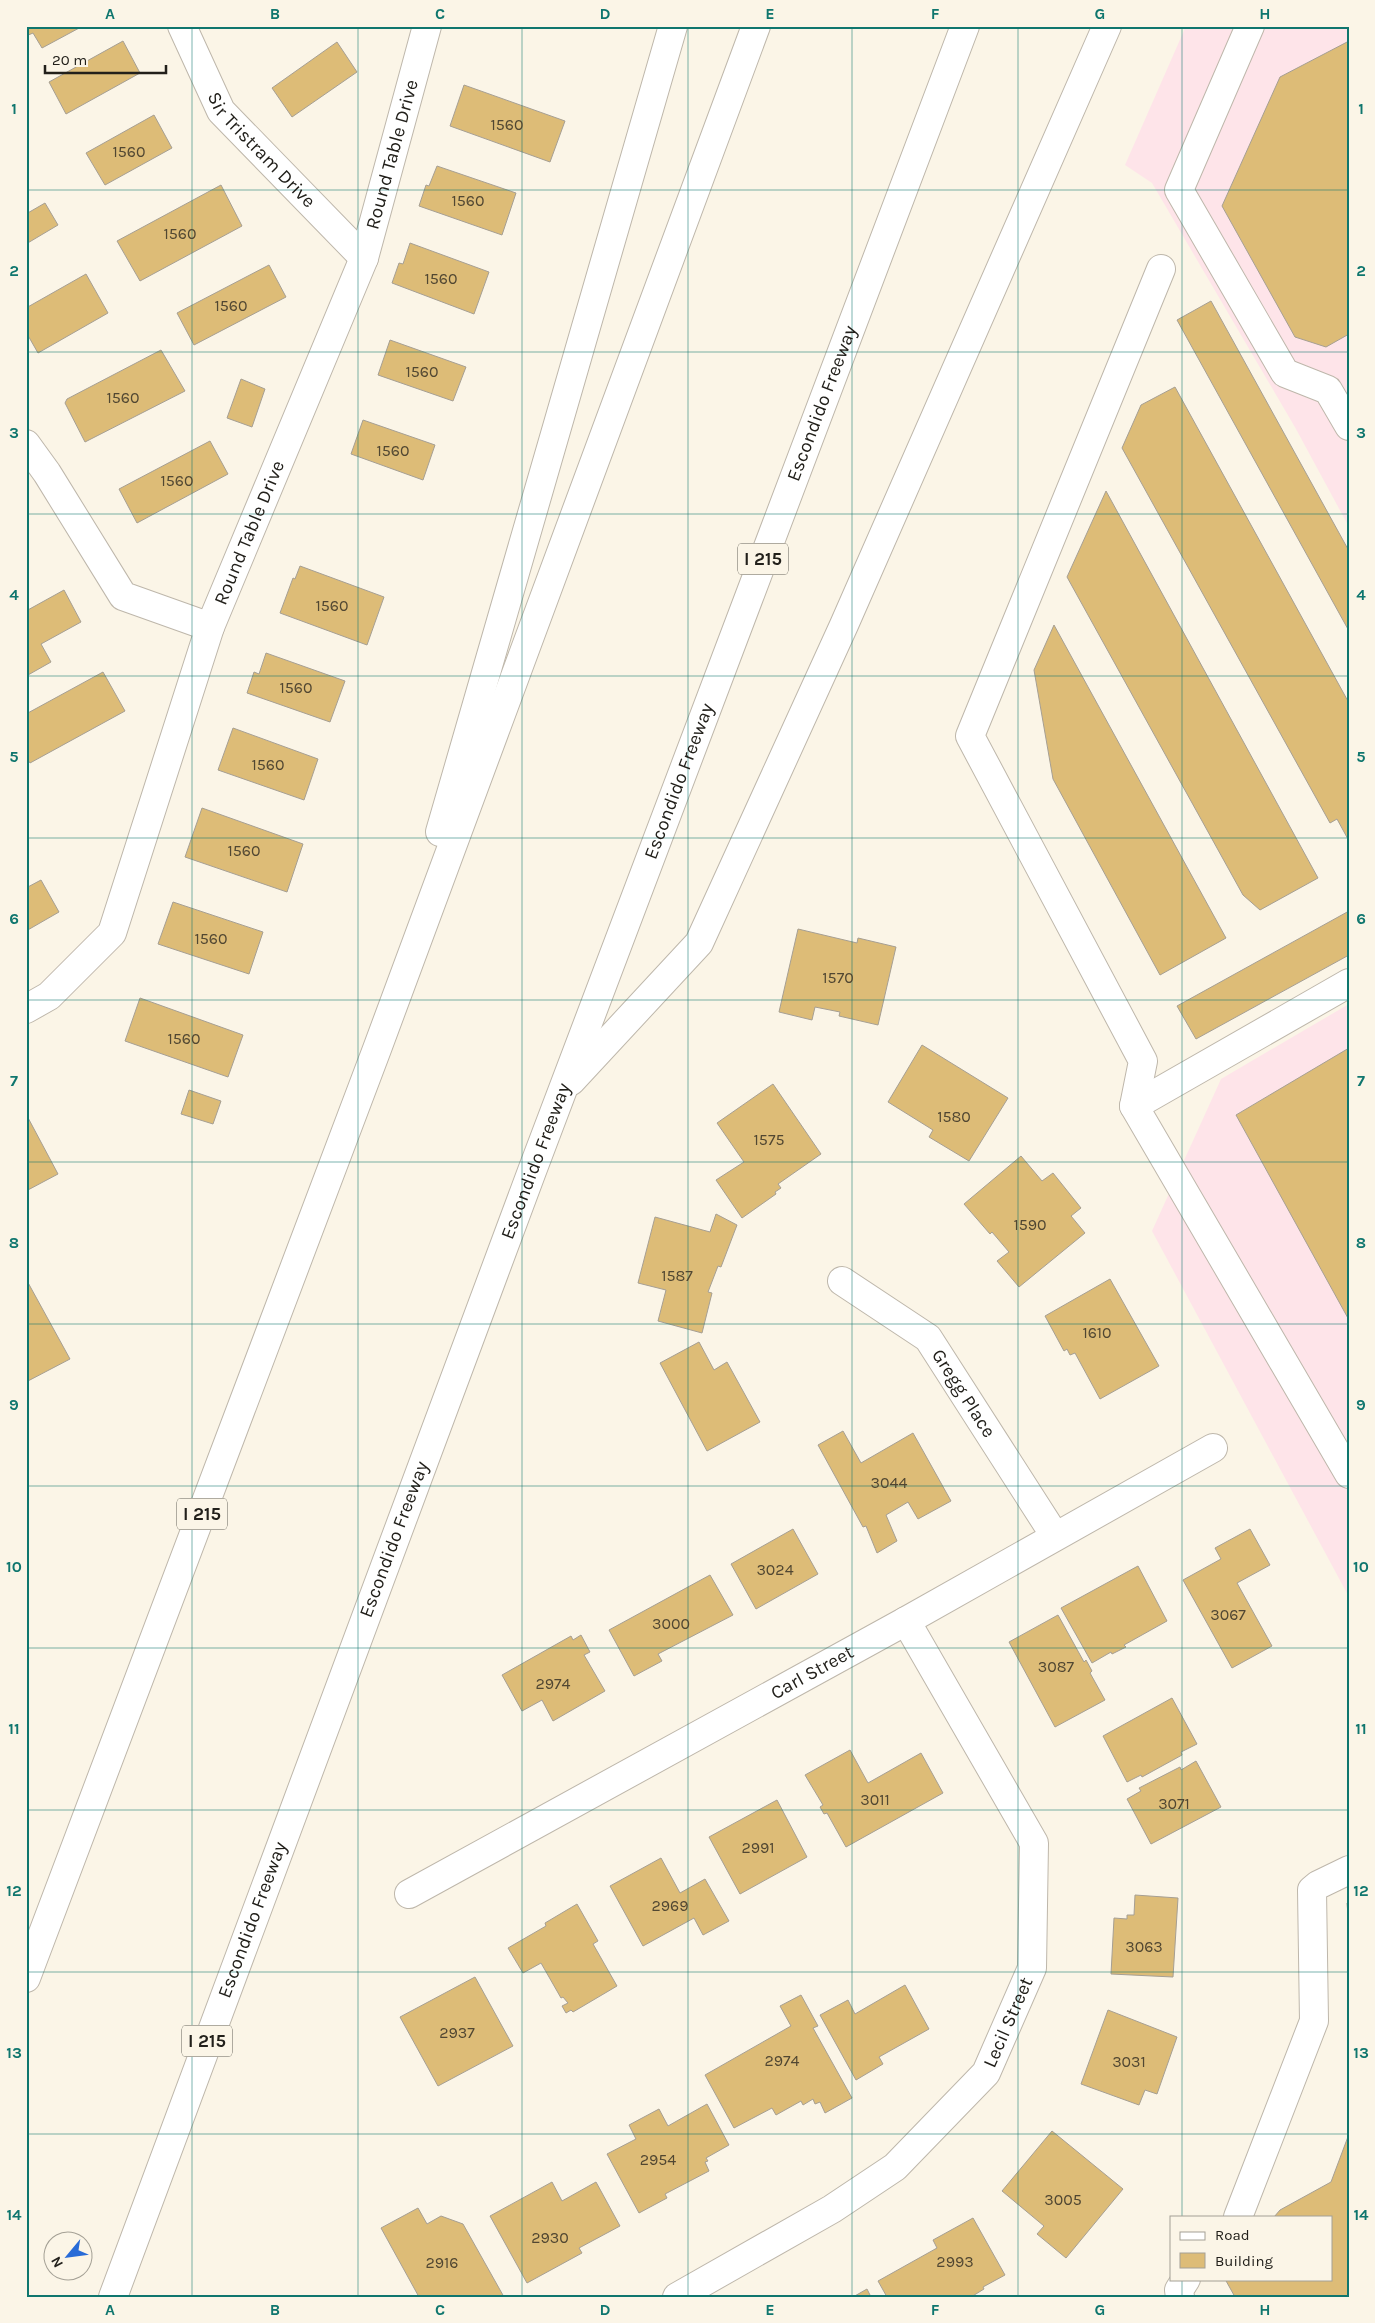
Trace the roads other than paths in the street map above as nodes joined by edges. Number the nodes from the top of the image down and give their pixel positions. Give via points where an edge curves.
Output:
1 (182, 26) edge
2 (428, 26) edge
3 (673, 26) edge
4 (756, 26) edge
5 (965, 26) edge
6 (1108, 26) edge
7 (1250, 26) edge
8 (364, 258) junction
9 (1161, 270) dead end
10 (1338, 384) edge
11 (1349, 426) edge
12 (26, 444) edge
13 (210, 627) junction
14 (1349, 983) edge
15 (26, 1009) edge
16 (377, 1049) junction
17 (561, 1091) junction
18 (1134, 1106) junction
19 (842, 1281) dead end
20 (1213, 1448) dead end
21 (1349, 1474) edge
22 (1055, 1536) junction
23 (906, 1621) junction
24 (1349, 1870) edge
25 (409, 1894) dead end
26 (26, 1978) edge
27 (1238, 2216) edge
28 (1185, 2280) edge
29 (113, 2297) edge
30 (677, 2297) edge
31 (1180, 2297) edge

1 - 8 main road, Sir Tristram Drive via 221,111
2 - 8 main road, Round Table Drive
3 - 16 main road
4 - 16 main road, I 215
5 - 17 main road, Escondido Freeway / I 215
6 - 17 main road via 844,625 699,943
7 - 10 main road via 1180,190 1286,373
8 - 13 main road, Round Table Drive
9 - 18 main road via 970,736 1143,1062
10 - 11 main road
12 - 13 main road via 123,596
13 - 15 main road, Round Table Drive via 112,933 48,996
14 - 18 main road
16 - 26 main road, I 215
17 - 29 main road, Escondido Freeway / I 215
18 - 21 main road
19 - 22 main road, Gregg Place via 928,1338
20 - 22 main road, Carl Street
22 - 23 main road, Carl Street
23 - 25 main road, Carl Street
23 - 30 main road, Lecil Street via 1034,1843 1032,1968 986,2073 895,2167 832,2209
24 - 27 main road via 1312,1890 1314,2021
28 - 31 main road via 1178,2290

